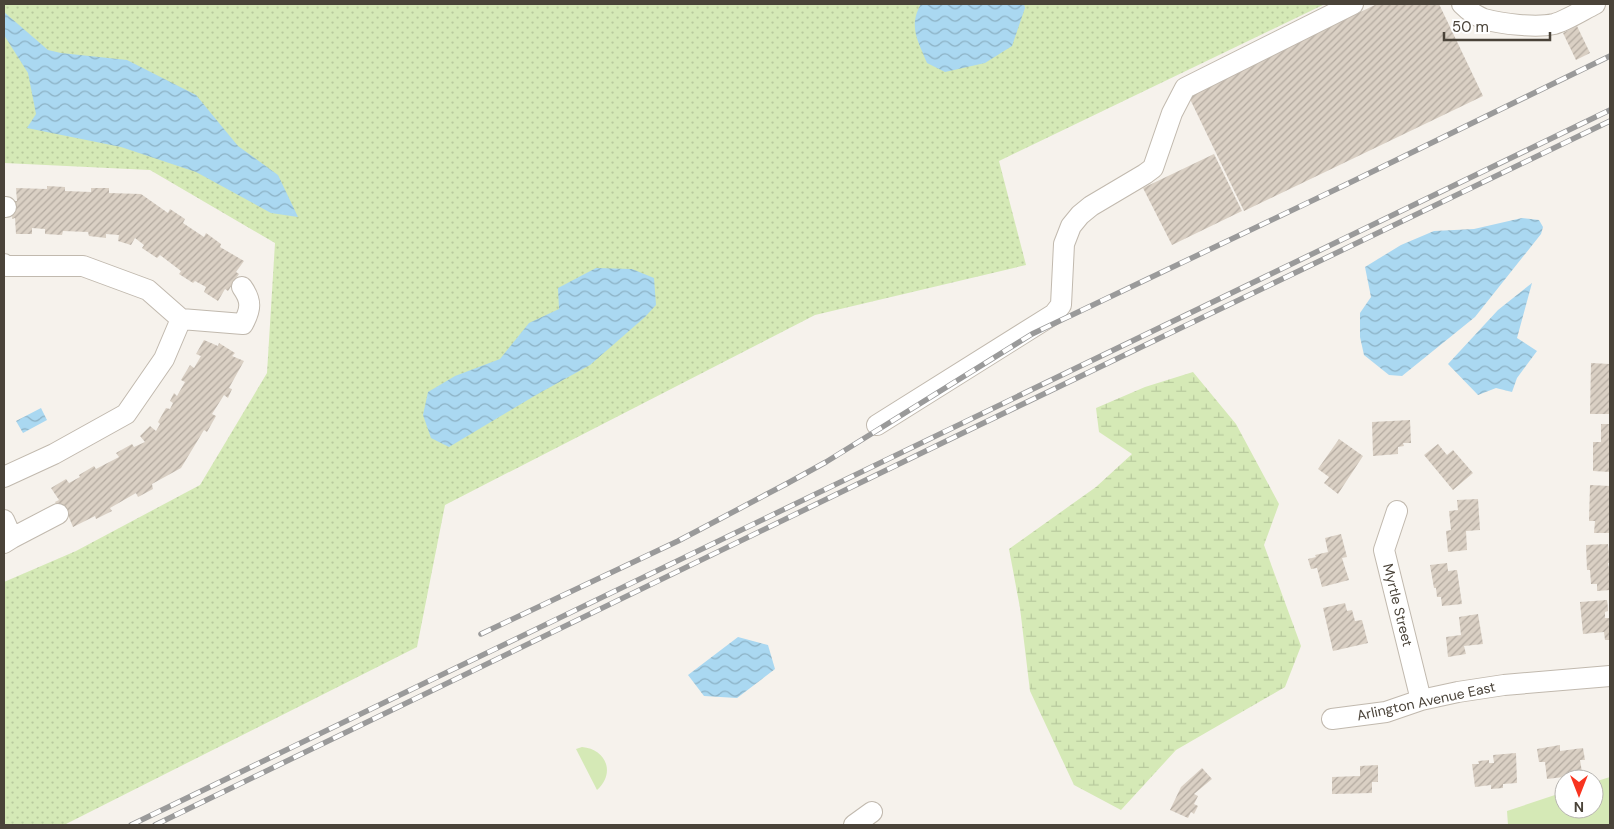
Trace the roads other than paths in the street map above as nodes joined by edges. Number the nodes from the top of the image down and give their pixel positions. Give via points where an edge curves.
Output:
1 (1353, 4) edge
2 (1462, 4) edge
3 (1595, 4) edge
4 (4, 267) edge
5 (242, 287) dead end
6 (181, 319) junction
7 (877, 425) dead end
8 (4, 477) edge
9 (1397, 511) dead end
10 (58, 514) dead end
11 (4, 520) edge
12 (8, 540) edge
13 (1610, 676) edge
14 (1421, 700) junction
15 (1332, 719) dead end
16 (872, 812) dead end
17 (854, 825) edge

1 - 7 street via 1185,88 1172,113 1153,168 1091,206 1071,226 1064,244 1061,305 1054,314
2 - 3 street via 1483,19 1540,26 1555,24
4 - 6 street via 83,266 148,290
5 - 6 street via 249,297 249,314 243,324
6 - 8 street via 164,359 126,414 54,454
9 - 14 street, Myrtle Street via 1384,550
10 - 12 street
11 - 12 street
13 - 14 street, Arlington Avenue East via 1504,685
14 - 15 street, Arlington Avenue East via 1386,712
16 - 17 street

